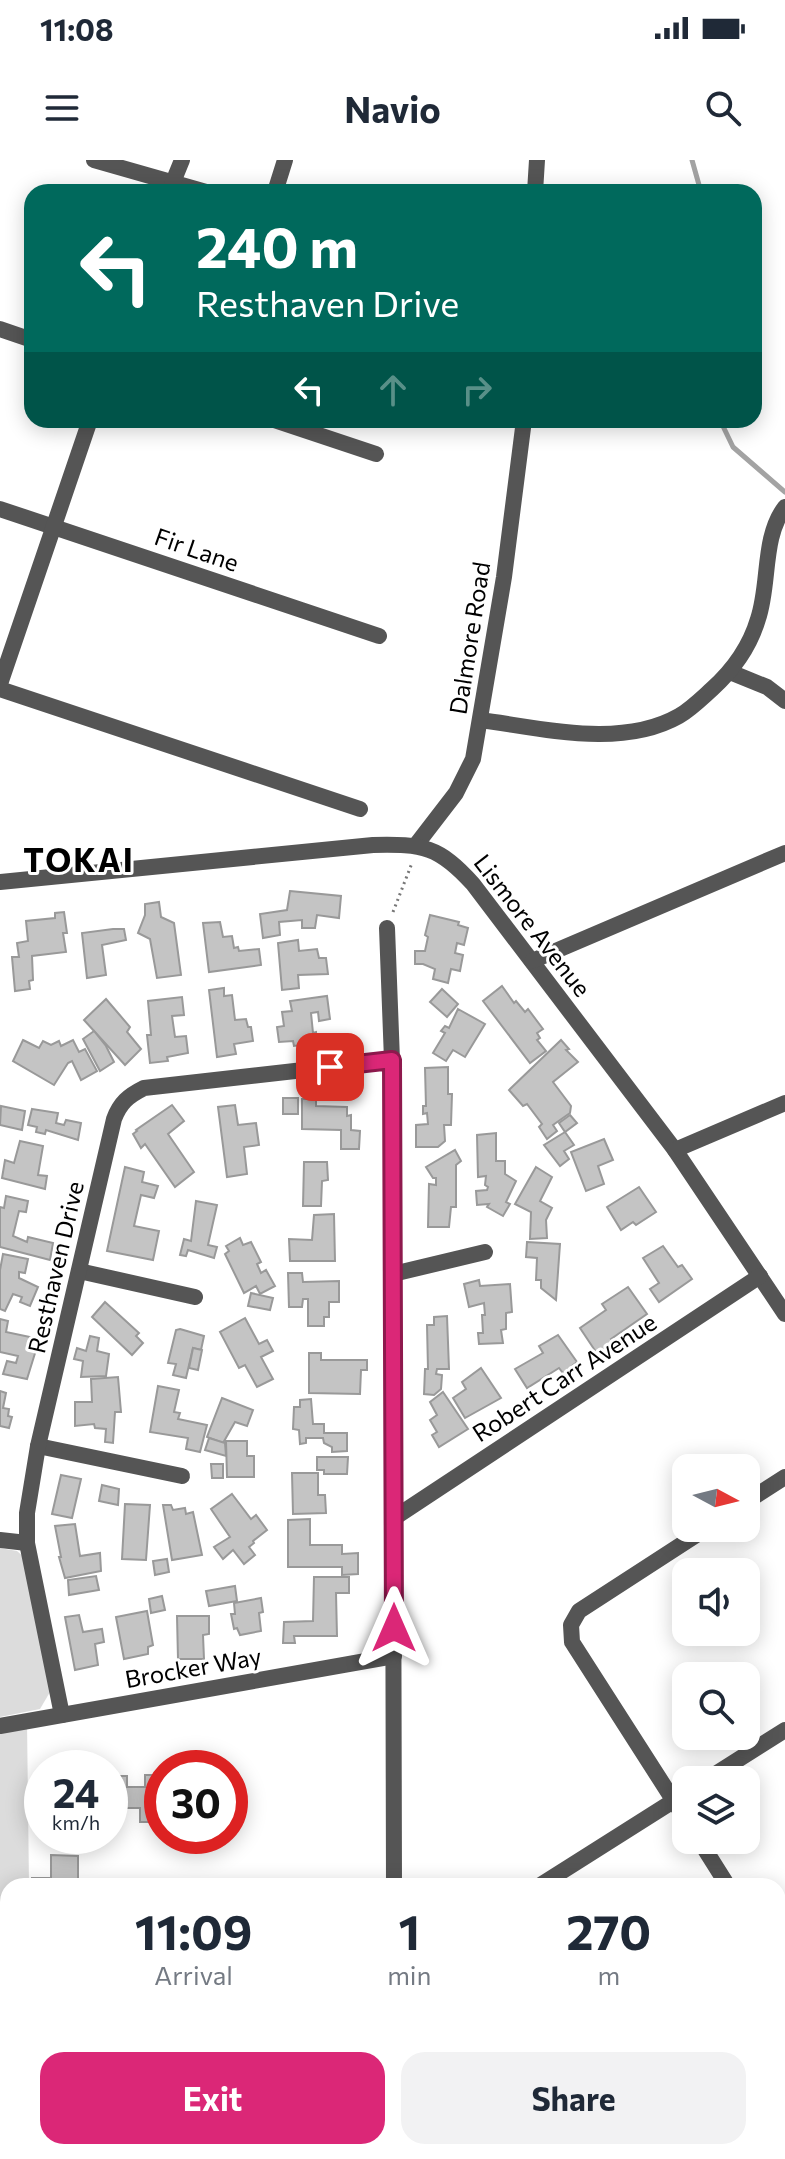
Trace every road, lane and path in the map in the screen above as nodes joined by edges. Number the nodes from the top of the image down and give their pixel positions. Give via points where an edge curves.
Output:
1 (94, 160) edge
2 (182, 160) edge
3 (285, 160) edge
4 (537, 160) edge
5 (162, 184) edge
6 (171, 184) edge
7 (278, 184) edge
8 (536, 184) edge
9 (0, 329) edge
10 (24, 337) edge
11 (87, 428) edge
12 (298, 428) edge
13 (523, 428) edge
14 (376, 454) dead end
15 (0, 509) edge
16 (782, 510) edge
17 (54, 527) junction
18 (379, 636) dead end
19 (730, 672) junction
20 (0, 686) edge
21 (785, 701) edge
22 (480, 720) junction
23 (360, 809) dead end
24 (419, 846) junction
25 (785, 853) edge
26 (0, 882) edge
27 (387, 928) joint
28 (532, 961) junction
29 (392, 1060) junction
30 (785, 1103) edge
31 (675, 1150) junction
32 (485, 1252) dead end
33 (79, 1271) junction
34 (393, 1274) junction
35 (760, 1276) junction
36 (195, 1297) dead end
37 (785, 1314) edge
38 (38, 1446) junction
39 (182, 1476) dead end
40 (785, 1477) edge
41 (760, 1493) edge
42 (394, 1518) junction
43 (0, 1540) edge
44 (685, 1542) edge
45 (27, 1543) junction
46 (394, 1656) junction
47 (62, 1715) junction
48 (0, 1726) edge
49 (785, 1730) edge
50 (728, 1766) edge
51 (672, 1786) edge
52 (672, 1802) edge
53 (708, 1854) edge
54 (394, 1878) edge
55 (552, 1878) edge
56 (723, 1878) edge

1 - 5 street
2 - 6 street
3 - 7 street
4 - 8 street
9 - 10 street
11 - 17 street
12 - 14 street
13 - 22 street, Dalmore Road
15 - 17 street, Fir Lane
16 - 19 street via 759,618
17 - 18 street, Fir Lane
17 - 20 street
19 - 21 street
19 - 22 street via 679,716 656,726 591,734
20 - 23 street
22 - 24 street, Dalmore Road via 466,777
24 - 26 street via 373,845
24 - 27 path
24 - 28 street, Lismore Avenue via 454,863
25 - 28 street
27 - 29 street
28 - 31 street, Lismore Avenue
29 - 33 street, Resthaven Drive via 144,1088 131,1094 114,1119
29 - 34 street
30 - 31 street
31 - 35 street, Lismore Avenue
32 - 34 street
33 - 36 street
33 - 38 street, Resthaven Drive
34 - 42 street
35 - 37 street, Lismore Avenue
35 - 42 street, Robert Carr Avenue
38 - 39 street
38 - 45 street, Resthaven Drive
40 - 41 street
42 - 46 street
43 - 45 street
44 - 51 street via 579,1611 571,1625 572,1642
45 - 47 street, Resthaven Drive
46 - 47 street, Brocker Way
46 - 54 street
47 - 48 street, Brocker Way
49 - 50 street
52 - 55 street
53 - 56 street

